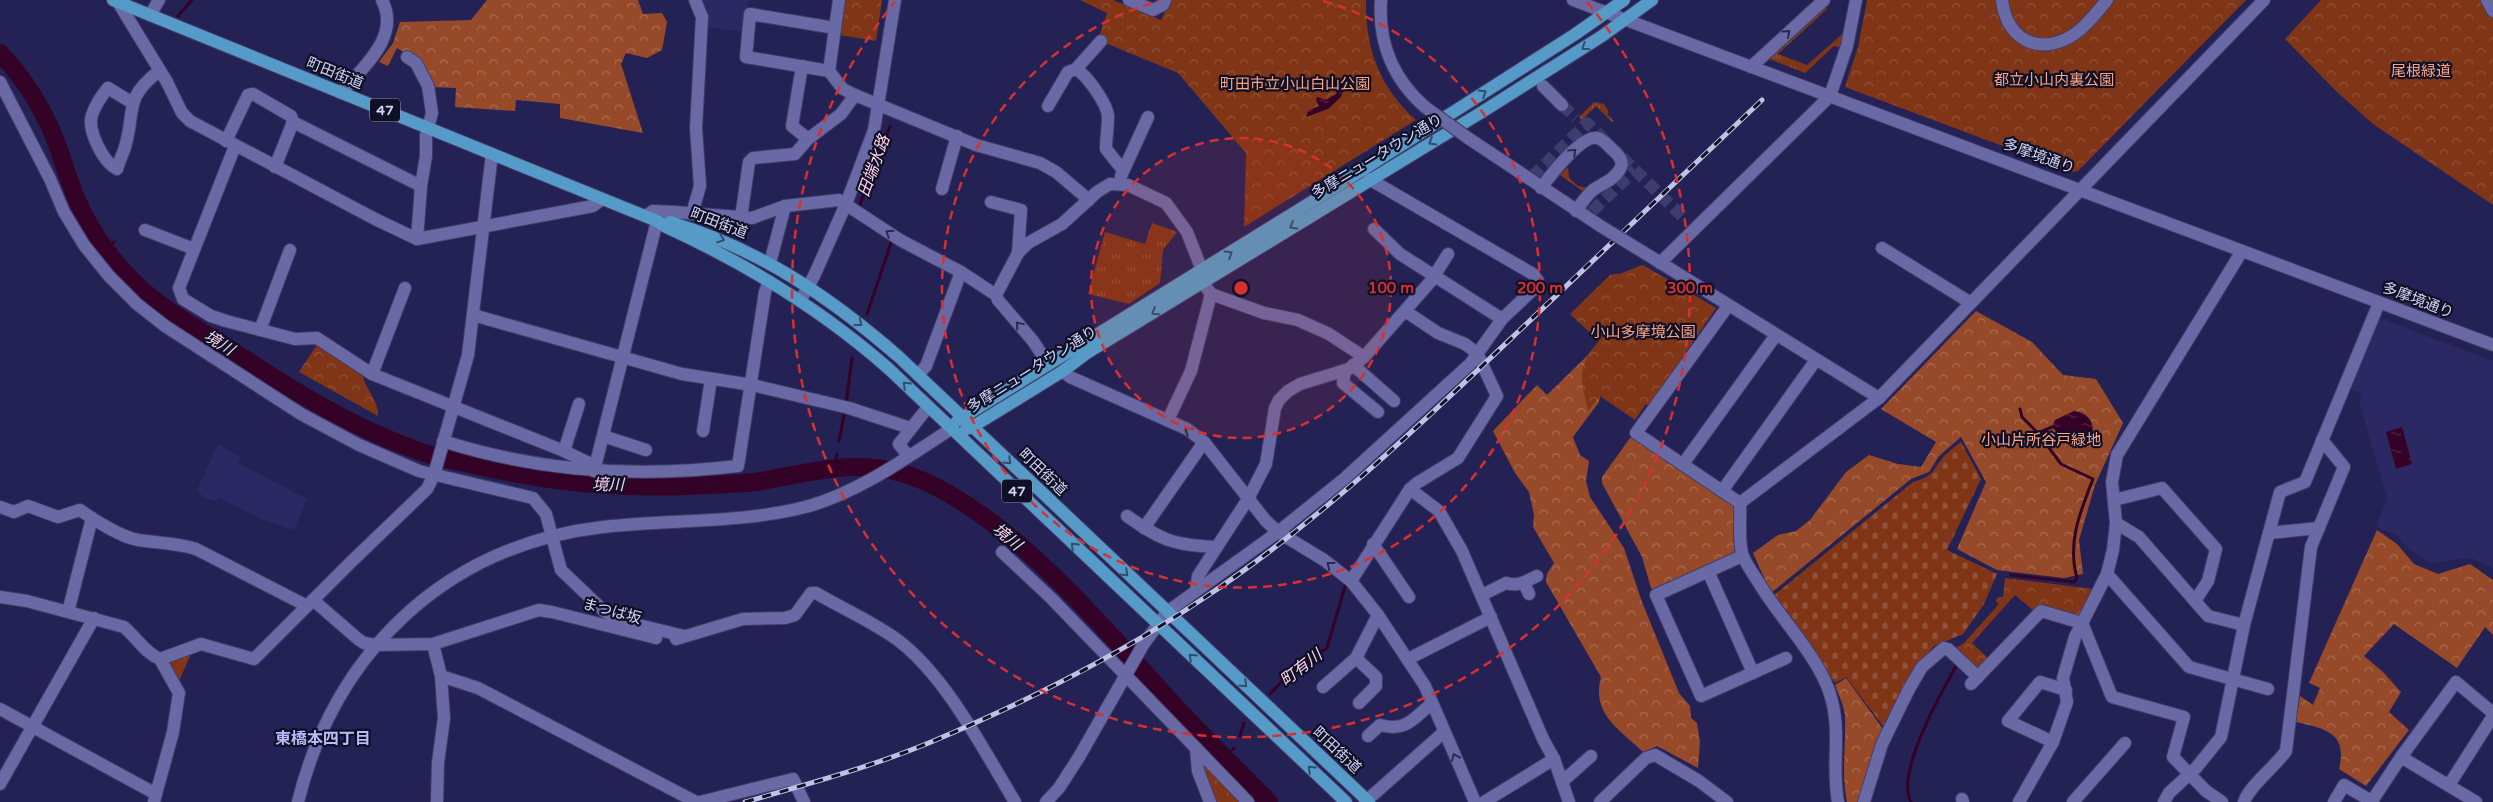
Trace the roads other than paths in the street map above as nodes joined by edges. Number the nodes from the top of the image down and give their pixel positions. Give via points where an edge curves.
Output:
1 (159, 0) edge
2 (382, 0) edge
3 (695, 0) edge
4 (839, 0) edge
5 (895, 0) edge
6 (1129, 0) edge
7 (1166, 0) edge
8 (1381, 0) edge
9 (1573, 0) edge
10 (1624, 0) edge
11 (1652, 0) edge
12 (1824, 0) edge
13 (1856, 0) edge
14 (2002, 0) edge
15 (2107, 0) edge
16 (2264, 0) edge
17 (2487, 0) edge
18 (116, 1) edge
19 (2493, 11) edge
20 (1607, 13) junction
21 (150, 15) junction
22 (1625, 20) junction
23 (835, 28) junction
24 (1101, 41) dead end
25 (407, 57) dead end
26 (802, 66) junction
27 (1751, 67) junction
28 (158, 70) junction
29 (1076, 70) junction
30 (829, 71) junction
31 (0, 82) edge
32 (1543, 86) dead end
33 (341, 93) junction
34 (855, 96) junction
35 (1830, 96) junction
36 (132, 102) junction
37 (1562, 105) tunnel mouth
38 (880, 106) junction
39 (1048, 106) dead end
40 (1148, 118) dead end
41 (293, 122) junction
42 (428, 128) junction
43 (957, 136) junction
44 (808, 139) junction
45 (231, 144) junction
46 (492, 154) junction
47 (275, 167) junction
48 (1123, 170) junction
49 (1370, 179) junction
50 (1119, 183) junction
51 (421, 186) junction
52 (1541, 188) junction
53 (942, 189) dead end
54 (2081, 189) junction
55 (602, 198) junction
56 (1089, 200) junction
57 (991, 202) dead end
58 (846, 204) junction
59 (785, 206) junction
60 (1576, 211) junction
61 (692, 214) junction
62 (661, 218) junction
63 (741, 218) junction
64 (483, 226) junction
65 (1374, 228) dead end
66 (145, 230) dead end
67 (417, 239) junction
68 (1882, 248) dead end
69 (194, 249) junction
70 (290, 250) dead end
71 (2242, 251) junction
72 (1018, 253) junction
73 (1448, 254) dead end
74 (770, 262) junction
75 (1660, 263) junction
76 (961, 272) junction
77 (1202, 276) junction
78 (1434, 277) junction
79 (769, 281) junction
80 (808, 287) junction
81 (405, 288) dead end
82 (996, 294) junction
83 (1210, 294) junction
84 (800, 301) junction
85 (1972, 303) junction
86 (2379, 303) junction
87 (1728, 306) junction
88 (1405, 311) junction
89 (473, 315) junction
90 (1502, 319) junction
91 (260, 330) junction
92 (1776, 335) junction
93 (2493, 346) edge
94 (1477, 353) junction
95 (1364, 357) junction
96 (624, 358) junction
97 (1816, 360) junction
98 (1048, 364) junction
99 (1349, 368) junction
100 (1063, 371) junction
101 (372, 374) junction
102 (918, 375) junction
103 (712, 379) junction
104 (752, 384) junction
105 (1879, 398) junction
106 (1394, 400) dead end
107 (579, 404) dead end
108 (928, 407) junction
109 (452, 408) junction
110 (1378, 412) dead end
111 (962, 417) junction
112 (1168, 420) junction
113 (972, 427) junction
114 (910, 428) junction
115 (951, 429) junction
116 (703, 431) dead end
117 (603, 436) junction
118 (2322, 440) junction
119 (1204, 442) junction
120 (443, 443) junction
121 (646, 450) dead end
122 (564, 451) junction
123 (907, 457) junction
124 (1683, 464) junction
125 (595, 469) junction
126 (434, 473) junction
127 (1410, 490) junction
128 (1722, 491) junction
129 (1248, 499) junction
130 (2114, 500) junction
131 (1740, 503) junction
132 (0, 507) edge
133 (1126, 516) dead end
134 (92, 518) junction
135 (2116, 523) junction
136 (1144, 528) junction
137 (2319, 528) junction
138 (1278, 532) junction
139 (2269, 533) junction
140 (552, 536) junction
141 (1373, 544) junction
142 (1216, 547) junction
143 (1002, 552) dead end
144 (1742, 556) junction
145 (1708, 571) junction
146 (2107, 574) junction
147 (1537, 576) dead end
148 (1351, 581) junction
149 (1196, 591) junction
150 (1482, 595) junction
151 (0, 597) edge
152 (1409, 597) dead end
153 (2195, 601) junction
154 (310, 603) junction
155 (68, 612) junction
156 (1167, 612) junction
157 (1378, 615) junction
158 (1491, 617) junction
159 (94, 618) junction
160 (2082, 623) junction
161 (1157, 624) junction
162 (2244, 625) junction
163 (684, 636) junction
164 (432, 644) junction
165 (376, 645) junction
166 (1356, 658) junction
167 (1786, 658) dead end
168 (160, 659) junction
169 (1408, 659) junction
170 (1753, 673) junction
171 (1126, 674) junction
172 (441, 676) junction
173 (2234, 680) junction
174 (1323, 688) dead end
175 (2268, 689) dead end
176 (2066, 690) junction
177 (1432, 702) junction
178 (1359, 703) dead end
179 (0, 708) edge
180 (2493, 714) edge
181 (32, 727) junction
182 (1444, 732) junction
183 (1368, 736) dead end
184 (2053, 742) junction
185 (2125, 743) dead end
186 (1196, 748) junction
187 (1591, 756) dead end
188 (2401, 756) junction
189 (1554, 759) junction
190 (2190, 774) junction
191 (1563, 781) junction
192 (0, 784) edge
193 (2449, 785) junction
194 (155, 798) edge
195 (1367, 801) edge
196 (298, 802) edge
197 (437, 802) edge
198 (696, 802) edge
199 (700, 802) edge
200 (804, 802) edge
201 (1015, 802) edge
202 (1046, 802) edge
203 (1210, 802) edge
204 (1248, 802) edge
205 (1346, 802) edge
206 (1475, 802) edge
207 (1484, 802) edge
208 (1569, 802) edge
209 (1600, 802) edge
210 (1727, 802) edge
211 (1838, 802) edge
212 (1864, 802) edge
213 (2019, 802) edge
214 (2073, 802) edge
215 (2164, 802) edge
216 (2222, 802) edge
217 (2244, 802) edge
218 (2334, 802) edge
219 (2372, 802) edge
220 (2476, 802) edge

1 - 21 street
2 - 33 street via 388,20 384,40
3 - 61 street via 702,17 696,128 700,186
4 - 23 street
5 - 38 street
6 - 7 street via 1153,10
8 - 52 street, bridge via 1382,32 1390,61 1407,90 1425,107
9 - 20 street, 多摩境通り
10 - 20 main road, 多摩ニュータウン通り
11 - 22 main road, 多摩ニュータウン通り
27 -> 12 street
13 - 35 street via 1847,46
14 - 15 street via 2003,11 2012,30 2027,42 2040,44 2059,42 2080,30
16 - 54 street
17 - 19 street
18 - 21 main road, 町田街道 / 47
18 - 28 street
20 - 22 street, 多摩境通り
77 -> 20 main road, 多摩ニュータウン通り
21 - 33 main road, 町田街道 / 47
22 - 27 street, 多摩境通り
22 -> 49 main road, 多摩ニュータウン通り
23 - 26 street via 750,14 746,57
23 - 30 street
24 - 29 street
25 - 42 street via 416,63 428,86 432,113
26 - 30 street
26 - 44 street via 792,126
27 - 35 street, 多摩境通り
28 - 36 street
28 - 45 street via 182,113
29 - 39 street via 1068,72
29 - 48 street via 1097,92 1109,115 1106,149
30 - 34 street via 843,89
31 - 126 street via 64,212 84,245 136,304 301,414 392,460
32 - 37 street
33 - 42 main road, 町田街道 / 47
34 - 38 street
34 - 44 street via 841,114
35 - 54 street, 多摩境通り
35 - 75 street
36 - 36 street via 126,146 117,169 111,166 95,138 91,115 108,88
38 - 43 street
38 - 58 street
40 - 48 street
41 - 45 street via 291,116 253,94 248,95
41 - 47 street
41 - 51 street
42 - 46 main road, 町田街道 / 47
42 - 51 street
43 - 53 street
43 - 56 street via 1000,154 1040,163
44 - 63 street via 794,154 753,158 749,162
45 - 47 street
45 - 69 street
46 - 55 main road, 町田街道 / 47
46 - 64 street
47 - 67 street
48 - 50 street
49 -> 77 main road, 多摩ニュータウン通り
49 - 90 street via 1536,278 1538,285 1534,290
50 - 56 street via 1110,184
50 - 77 street via 1147,192 1166,203 1186,232
51 - 67 street
52 - 60 street
52 -> 60 street via 1583,143 1591,138 1601,139 1619,156 1621,168 1610,181 1587,196
54 - 71 street, 多摩境通り
54 - 85 street
55 - 62 main road, 町田街道 / 47
55 - 64 street via 593,206
56 - 72 street via 1062,224 1028,243
57 - 72 street via 1020,210
58 - 59 street via 839,200
76 -> 58 street via 900,240
58 - 80 street
59 - 63 street via 752,218
59 - 74 street
60 - 75 street, bridge
61 - 62 street
61 - 63 street
62 -> 74 main road, 町田街道 / 47 via 731,243
62 - 79 main road, 町田街道 / 47
62 - 96 street
64 - 67 street
64 - 89 street
65 - 78 street via 1400,254
66 - 69 street
68 - 85 street via 1900,252
69 - 91 street via 180,288 183,299 211,316
70 - 91 street
71 - 86 street, 多摩境通り
71 - 130 street via 2120,450 2112,474
72 - 82 street
73 - 78 street
74 - 80 main road, 町田街道 / 47
75 - 87 street
76 - 82 street
76 - 102 street via 926,366
77 - 83 street
77 - 98 main road, 多摩ニュータウン通り
77 -> 100 main road, 多摩ニュータウン通り
78 - 88 street
78 - 90 street
79 - 84 main road, 町田街道 / 47
79 - 104 street via 764,292
80 - 84 street
80 -> 102 main road, 町田街道 / 47 via 870,332
81 - 101 street
98 -> 82 street
83 - 95 street via 1264,313 1298,320 1329,334
83 - 112 street via 1191,371
108 -> 84 main road, 町田街道 / 47 via 861,345
85 - 105 street
86 - 93 street, 多摩境通り
86 - 118 street
87 - 92 street
87 - 124 street via 1636,433
88 - 94 street
88 - 95 street
89 - 96 street
89 - 109 street via 468,355
90 - 94 street
91 - 101 street via 295,340 317,338
92 - 97 street
92 - 124 street
94 - 127 street via 1497,396 1458,458 1417,482
94 - 138 street via 1470,364 1398,430
95 - 99 street
96 - 103 street
96 - 117 street
97 - 105 street
97 - 128 street
98 - 111 main road, 多摩ニュータウン通り
99 - 106 street
99 - 110 street via 1343,383
99 - 129 street via 1300,384 1279,400 1266,464
100 - 112 street
100 - 113 main road, 多摩ニュータウン通り
101 - 109 street
102 - 111 main road, 町田街道 / 47
103 - 104 street
103 - 116 street
104 - 114 street
104 - 125 street via 738,466 667,473
105 - 131 street
107 - 122 street
108 - 114 street
108 - 115 main road, 町田街道 / 47
109 - 120 street
109 - 122 street
111 - 113 main road, 町田街道 / 47
111 - 115 main road, 多摩ニュータウン通り
119 -> 112 street
113 - 115 main road, 多摩ニュータウン通り
113 -> 156 main road, 町田街道 / 47
114 - 123 street via 899,444
115 - 123 street
161 -> 115 main road, 町田街道 / 47
117 - 121 street
117 - 125 street
118 - 137 street via 2344,467
118 - 139 street via 2305,482 2280,492
119 - 129 street
119 - 136 street
120 - 125 street via 515,460
120 - 126 street
122 - 125 street
123 - 140 street via 859,486 818,503 772,514 605,526
124 - 128 street
126 - 140 street via 533,498 546,514
126 - 154 street via 427,489
127 - 141 street
127 - 150 street via 1439,511
128 - 131 street
129 - 138 street
129 - 142 street
130 - 135 street
130 - 153 street via 2162,488 2216,549 2208,581
131 - 144 street
132 - 134 street via 14,512 28,506 58,517 80,510
133 - 136 street
134 - 154 street via 133,538 196,549
134 - 155 street
135 - 146 street
135 - 153 street via 2139,537
136 - 142 street via 1174,543
137 - 139 street
137 - 217 street via 2311,547 2286,752 2250,790
148 -> 138 street
138 - 149 street
139 - 162 street
140 - 163 street via 561,570 612,616
140 - 165 street via 494,555 458,575 413,608
141 - 148 street
141 - 152 street
142 - 149 street via 1198,576
143 - 171 street
144 - 145 street
144 - 211 street via 1825,680 1833,701 1837,729 1835,778
145 - 170 street
145 - 170 street via 1656,594 1701,696
146 - 160 street
146 - 173 street via 2189,667
147 - 150 street via 1526,588 1506,583
148 - 157 street
149 - 156 street
150 - 158 street
151 - 155 street
153 - 162 street via 2208,616
154 - 165 street via 364,643
154 - 168 street via 254,659 201,644
155 - 159 street
156 - 161 street
156 -> 195 main road, 町田街道 / 47
157 - 166 street
157 - 169 street
158 - 169 street
158 - 189 street
159 - 168 street via 124,627 152,656
159 - 181 street
160 - 176 street via 2063,678
160 - 190 street via 2112,697 2184,717 2174,758
160 - 212 street via 2041,611 1975,680 1944,648 1922,667 1882,744
161 - 171 street
205 -> 161 main road, 町田街道 / 47
162 - 173 street
163 - 164 street, まつば坂 via 670,641 552,612 532,612
163 - 201 street, まつば坂 via 743,619 795,615 811,593 816,593 899,641 915,656 957,708
164 - 165 street
164 - 172 street
165 - 196 street via 356,670 326,722 311,757
166 - 174 street
166 - 178 street via 1376,677 1376,686
167 - 170 street
168 - 194 street via 179,693 173,732
169 - 177 street
171 - 186 street
171 - 202 street via 1079,757
172 - 197 street via 444,718
172 - 198 street via 478,688
173 - 175 street
173 - 190 street via 2221,737
176 - 184 street via 2067,702
176 - 184 street via 2040,682 2008,721
177 - 182 street
177 - 183 street via 1403,727 1393,729 1380,725
179 - 181 street
180 - 188 street via 2456,682
180 - 193 street
181 - 192 street
181 - 194 street
182 - 195 street
206 -> 182 street
184 - 213 street
185 - 214 street
186 - 203 street via 1198,771
186 - 204 street
187 - 191 street
188 - 193 street
188 - 219 street
189 - 191 street
189 - 207 street
190 - 215 street
190 - 216 street
191 - 208 street
193 - 220 street
199 - 200 street via 793,779
209 - 210 street via 1646,758 1655,755
218 - 219 street via 2344,785

